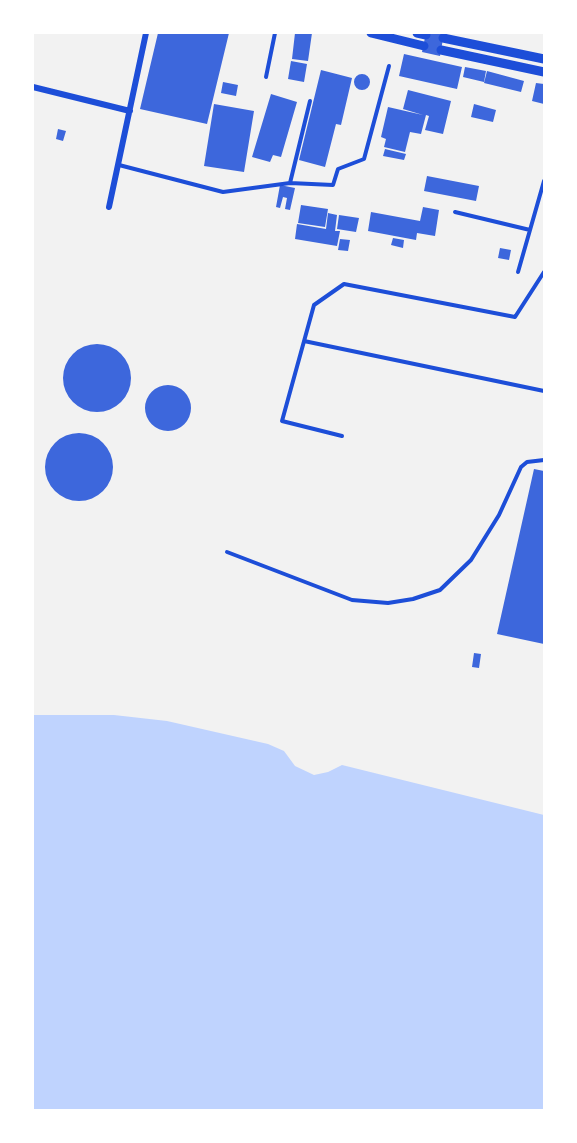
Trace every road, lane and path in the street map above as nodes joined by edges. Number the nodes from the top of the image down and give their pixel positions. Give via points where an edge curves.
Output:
1 (146, 33) edge
2 (275, 33) edge
3 (371, 33) edge
4 (443, 38) dead end
5 (424, 46) dead end
6 (441, 50) dead end
7 (544, 59) edge
8 (389, 66) dead end
9 (544, 72) edge
10 (266, 76) dead end
11 (33, 87) edge
12 (310, 101) dead end
13 (130, 111) junction
14 (119, 165) junction
15 (544, 181) edge
16 (290, 183) junction
17 (109, 207) dead end
18 (455, 212) dead end
19 (530, 230) junction
20 (518, 272) dead end
21 (544, 272) edge
22 (304, 341) junction
23 (544, 391) edge
24 (342, 436) dead end
25 (544, 460) edge
26 (226, 552) dead end

1 - 13 street
2 - 10 lane
3 - 5 main road
4 - 7 main road
6 - 9 main road
8 - 16 lane via 364,159 338,169 333,185
11 - 13 street
12 - 16 lane
13 - 14 street
14 - 16 lane via 223,192
14 - 17 street
15 - 19 lane
18 - 19 lane
19 - 20 lane
21 - 22 lane via 515,317 344,284 314,305
22 - 23 lane
22 - 24 lane via 282,421
25 - 26 lane via 527,462 521,467 499,515 471,560 440,590 413,599 388,603 352,600

